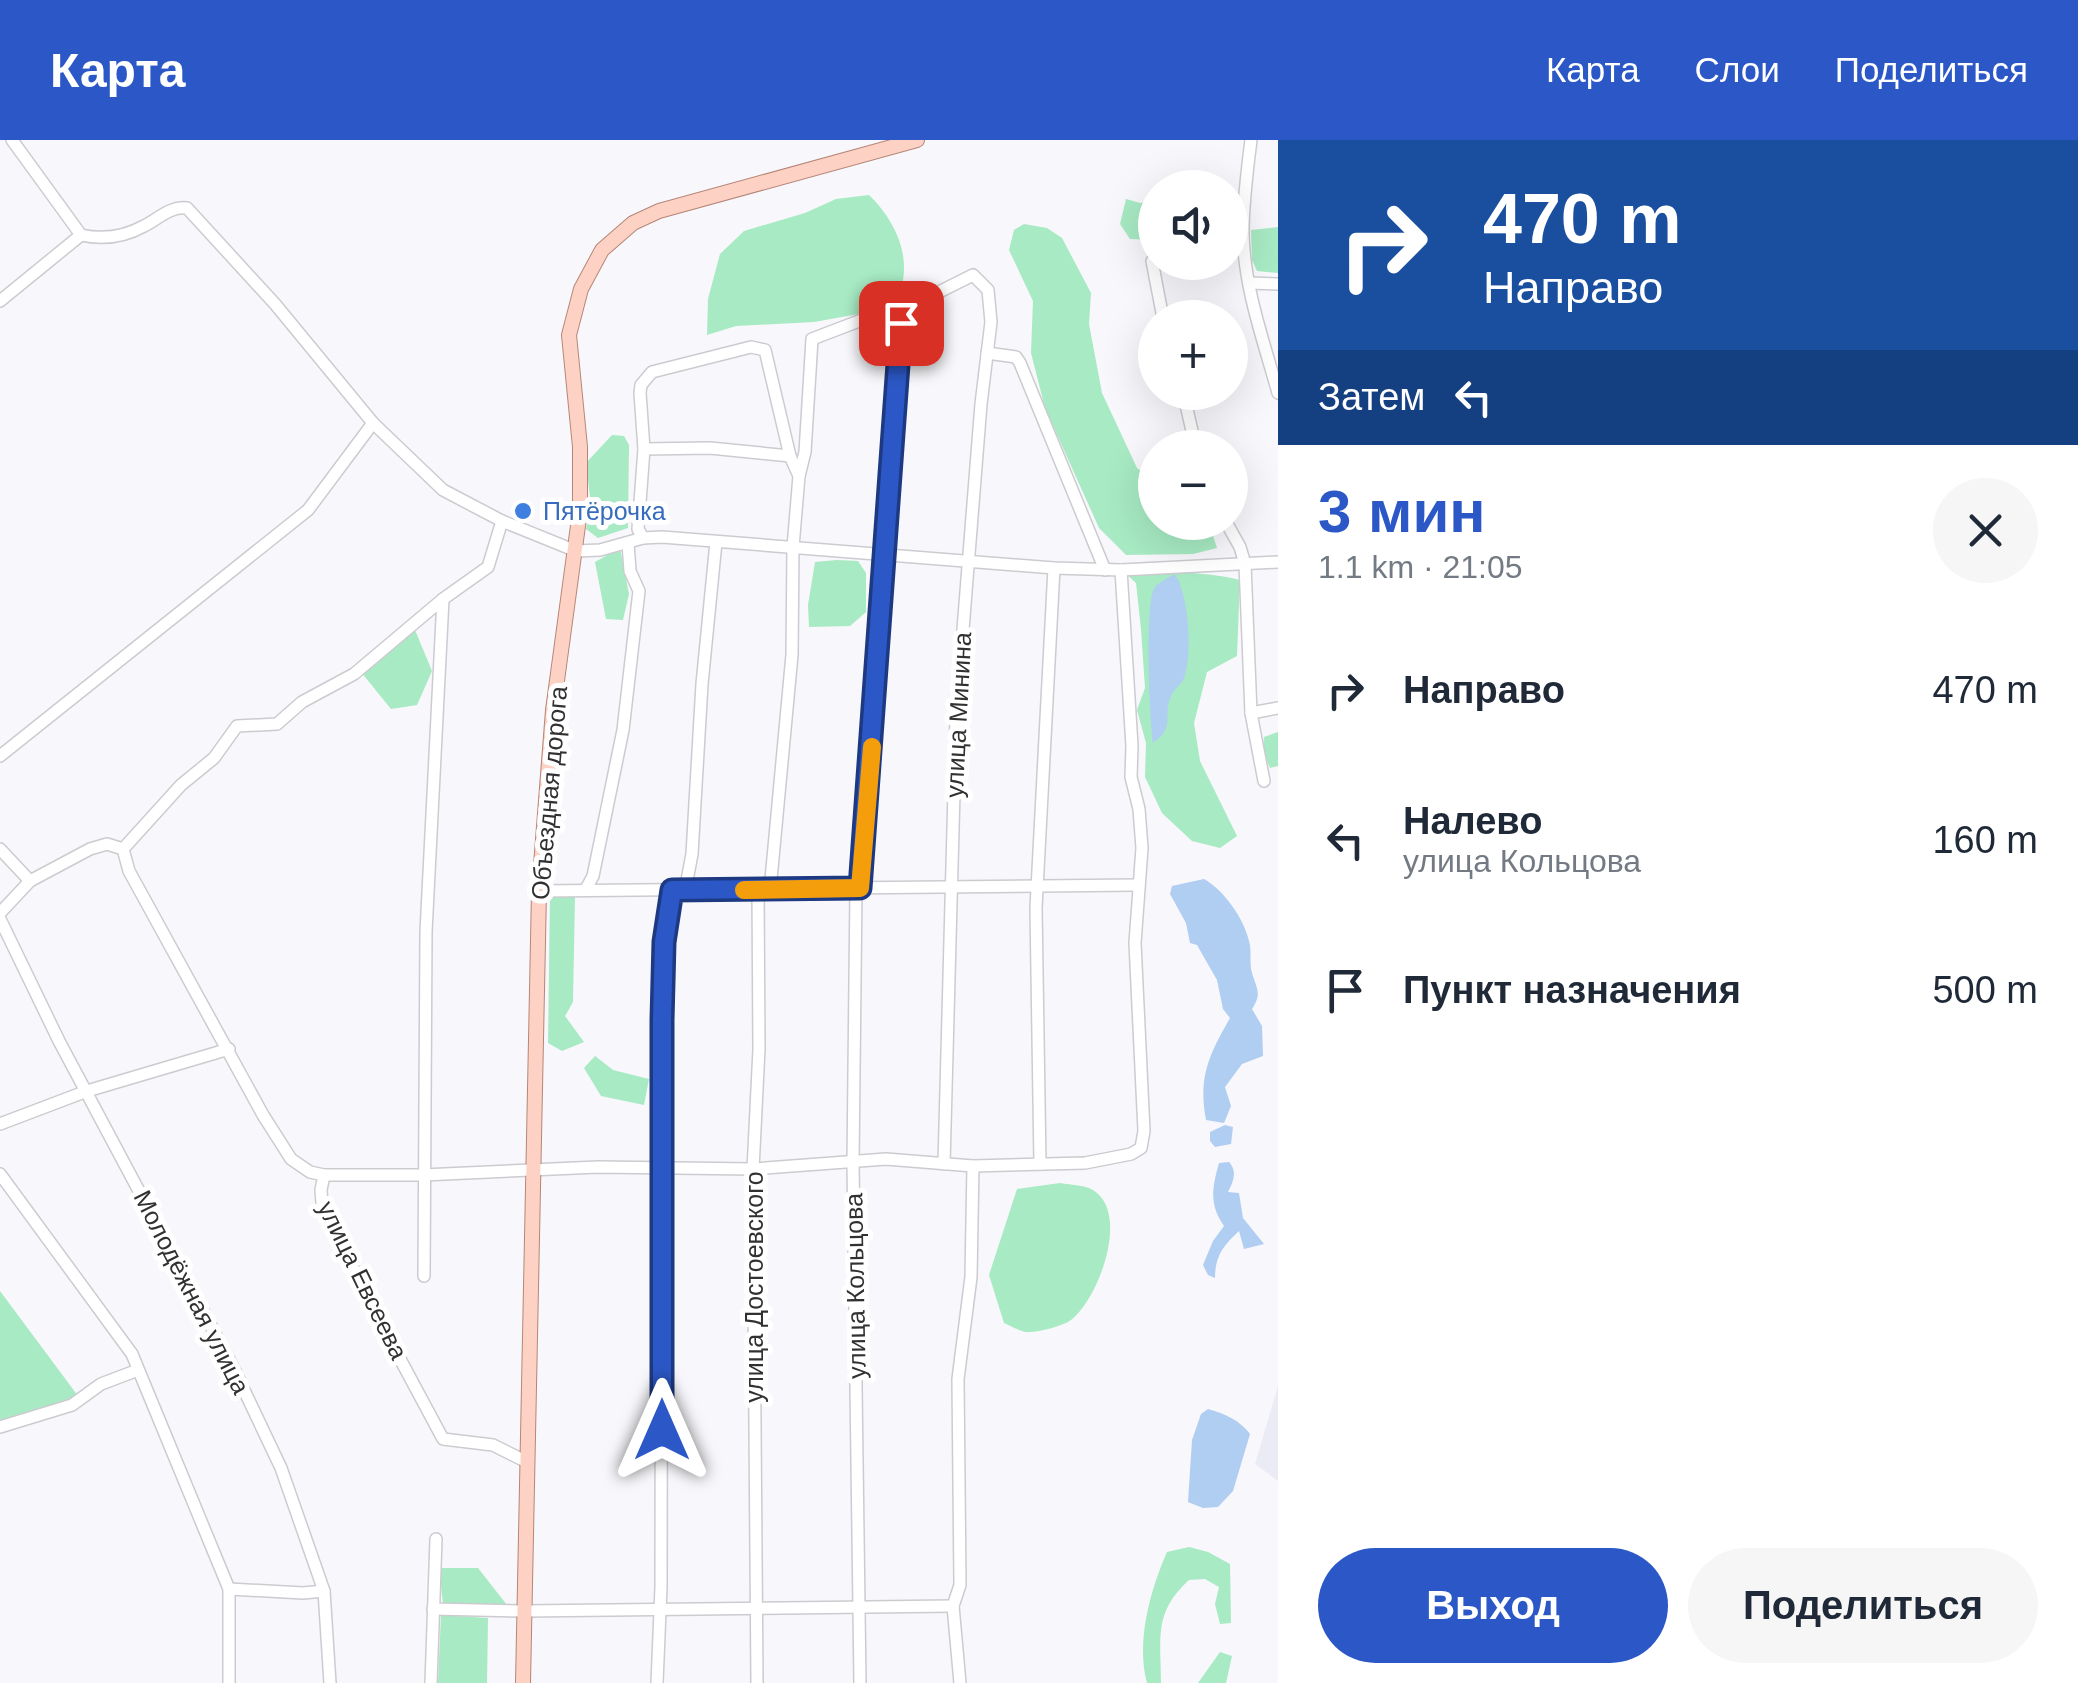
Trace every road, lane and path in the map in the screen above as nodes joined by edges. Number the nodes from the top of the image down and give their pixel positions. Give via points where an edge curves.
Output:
1 (12, 140) edge
2 (917, 140) edge
3 (1251, 140) edge
4 (82, 236) junction
5 (1250, 283) junction
6 (1278, 284) edge
7 (0, 302) edge
8 (902, 311) junction
9 (986, 354) junction
10 (1278, 394) edge
11 (373, 423) junction
12 (644, 449) junction
13 (790, 456) junction
14 (799, 476) junction
15 (502, 521) junction
16 (643, 538) junction
17 (1236, 540) edge
18 (716, 542) junction
19 (628, 543) junction
20 (794, 547) junction
21 (576, 550) junction
22 (882, 555) junction
23 (968, 562) junction
24 (1278, 562) edge
25 (1245, 564) junction
26 (1054, 568) junction
27 (1105, 570) junction
28 (1121, 570) junction
29 (443, 598) junction
30 (1278, 708) edge
31 (1251, 713) junction
32 (0, 756) edge
33 (1264, 781) dead end
34 (0, 849) edge
35 (123, 849) junction
36 (30, 881) junction
37 (1137, 885) junction
38 (1039, 887) junction
39 (950, 888) junction
40 (858, 889) junction
41 (586, 890) junction
42 (764, 890) junction
43 (678, 891) junction
44 (539, 892) junction
45 (0, 916) edge
46 (229, 1049) junction
47 (87, 1092) junction
48 (0, 1124) edge
49 (853, 1162) junction
50 (944, 1164) junction
51 (1040, 1164) junction
52 (973, 1166) junction
53 (660, 1168) junction
54 (534, 1169) junction
55 (753, 1169) junction
56 (0, 1174) edge
57 (324, 1174) junction
58 (423, 1175) junction
59 (424, 1276) dead end
60 (138, 1370) junction
61 (0, 1427) edge
62 (527, 1462) junction
63 (436, 1539) dead end
64 (229, 1589) junction
65 (324, 1591) junction
66 (952, 1606) junction
67 (861, 1607) junction
68 (755, 1608) junction
69 (433, 1609) junction
70 (660, 1609) junction
71 (524, 1611) junction
72 (229, 1683) edge
73 (330, 1683) edge
74 (430, 1683) edge
75 (522, 1683) edge
76 (657, 1683) edge
77 (756, 1683) edge
78 (860, 1683) edge
79 (960, 1683) edge

1 - 4 street
2 - 21 main road, Объездная дорога via 659,212 632,223 602,250 577,299 568,335 581,472
3 - 5 street via 1244,235
4 - 7 street
4 - 11 street via 131,233 187,208
5 - 6 street
5 - 10 street
8 - 9 street, улица Минина via 973,275 991,301
8 - 14 street, улица Достоевского via 812,339
8 - 22 street, улица Кольцова
9 - 23 street, улица Минина
9 - 27 street via 1016,356 1020,363
11 - 15 street via 442,490
11 - 32 street via 308,510
12 - 13 street
12 - 13 street via 641,385 652,372 751,347 765,350
12 - 16 street via 638,528
13 - 14 street
14 - 20 street, улица Достоевского
15 - 21 street
15 - 29 street via 488,567
16 - 18 street
16 - 19 street
17 - 25 street
18 - 20 street
18 - 43 street via 692,854
19 - 21 street
19 - 41 street via 639,591 623,730
20 - 22 street
20 - 42 street, улица Достоевского via 792,655
21 - 44 main road, Объездная дорога
22 - 23 street
22 - 40 street, улица Кольцова
23 - 26 street
23 - 39 street, улица Минина
24 - 25 street
25 - 28 street
25 - 31 street
26 - 27 street
26 - 38 street
27 - 28 street
28 - 37 street via 1131,777 1142,848
29 - 35 street via 354,674 277,724 237,726
29 - 58 street via 426,932
30 - 31 street
31 - 33 street
34 - 36 street
35 - 36 street via 99,845
35 - 46 street, улица Евсеева via 129,872
36 - 45 street
37 - 38 street
37 - 51 street via 1140,1148 1112,1159
38 - 39 street
38 - 51 street
39 - 40 street
39 - 50 street, улица Минина
40 - 42 street
40 - 49 street, улица Кольцова
41 - 43 street
41 - 44 street
42 - 43 street
42 - 55 street, улица Достоевского
43 - 53 street via 664,942
44 - 54 main road, Объездная дорога
45 - 47 street, Молодёжная улица
46 - 47 street
46 - 57 street, улица Евсеева via 291,1158
47 - 48 street
47 - 65 street, Молодёжная улица via 281,1468
49 - 50 street
49 - 55 street
49 - 67 street, улица Кольцова
50 - 52 street
51 - 52 street
52 - 66 street via 958,1379 960,1585
53 - 54 street
53 - 55 street
53 - 70 street
54 - 58 street
54 - 62 main road, Объездная дорога
55 - 68 street, улица Достоевского
56 - 60 street
57 - 58 street
57 - 62 street, улица Евсеева via 320,1190 330,1220 444,1440 494,1445
58 - 59 street
60 - 61 street via 72,1405
60 - 64 street
62 - 71 main road, Объездная дорога
63 - 69 street
64 - 65 street
64 - 72 street
65 - 73 street, Молодёжная улица
66 - 67 street
66 - 79 street
67 - 68 street
67 - 78 street, улица Кольцова
68 - 70 street
68 - 77 street, улица Достоевского
69 - 71 street
69 - 74 street
70 - 71 street
70 - 76 street
71 - 75 main road, Объездная дорога

